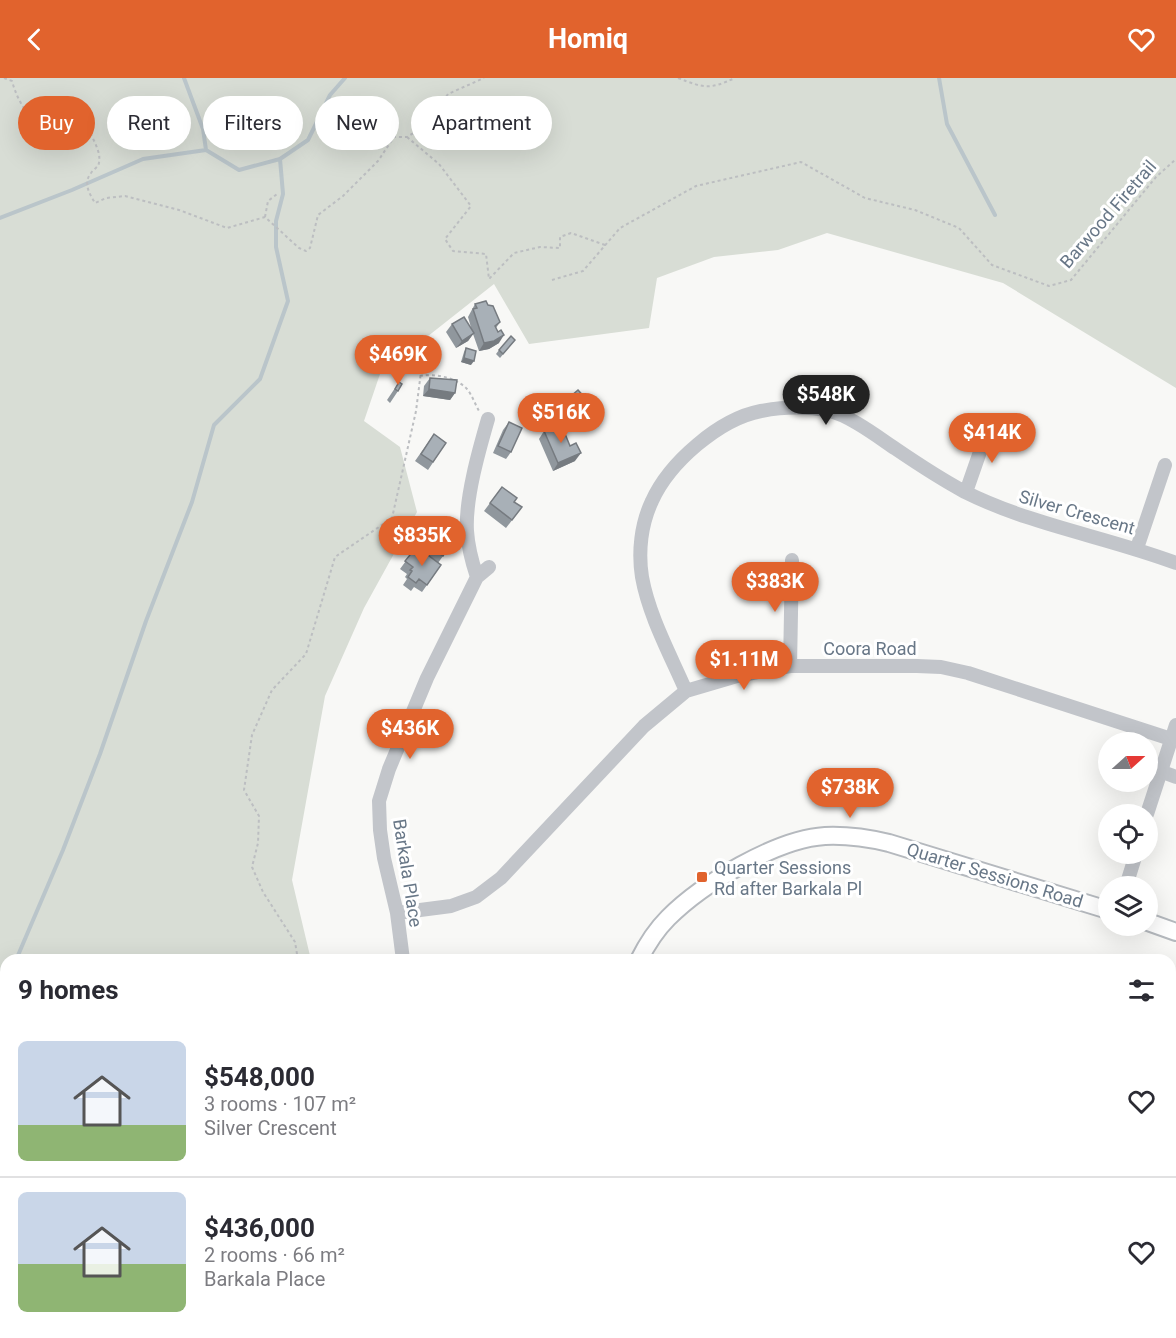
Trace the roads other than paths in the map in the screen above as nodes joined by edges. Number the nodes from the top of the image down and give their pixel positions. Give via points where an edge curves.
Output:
1 (488, 419) road end
2 (988, 426) dead end
3 (1165, 465) dead end
4 (966, 492) junction
5 (1137, 548) junction
6 (792, 561) dead end
7 (1176, 563) edge
8 (489, 567) dead end
9 (477, 577) junction
10 (790, 666) junction
11 (686, 691) junction
12 (1176, 724) edge
13 (1171, 739) junction
14 (1160, 771) junction
15 (1176, 777) edge
16 (1150, 804) edge
17 (1098, 907) edge
18 (397, 913) junction
19 (1158, 926) edge
20 (1176, 932) edge
21 (402, 954) edge
22 (642, 954) edge

1 - 9 street via 477,459 467,528
2 - 4 street
3 - 5 street
4 - 5 street, Silver Crescent via 1013,513
4 - 11 street, Silver Crescent via 831,411 800,407 759,411 728,423 704,440 671,471 652,501 641,536 642,576 651,611
5 - 7 street, Silver Crescent
6 - 10 street
8 - 9 street, Barkala Place
9 - 18 street, Barkala Place via 427,678 379,801 384,858
10 - 11 street, Coora Road
10 - 13 street, Coora Road via 917,666 968,673
11 - 18 street, Coora Road via 644,726 501,878 476,897 451,906
12 - 13 street
13 - 14 street
14 - 15 street
14 - 16 street
17 - 22 main road, Quarter Sessions Road via 889,843 824,836 792,842 760,855 692,898 666,920
18 - 21 street, Barkala Place
19 - 20 main road

